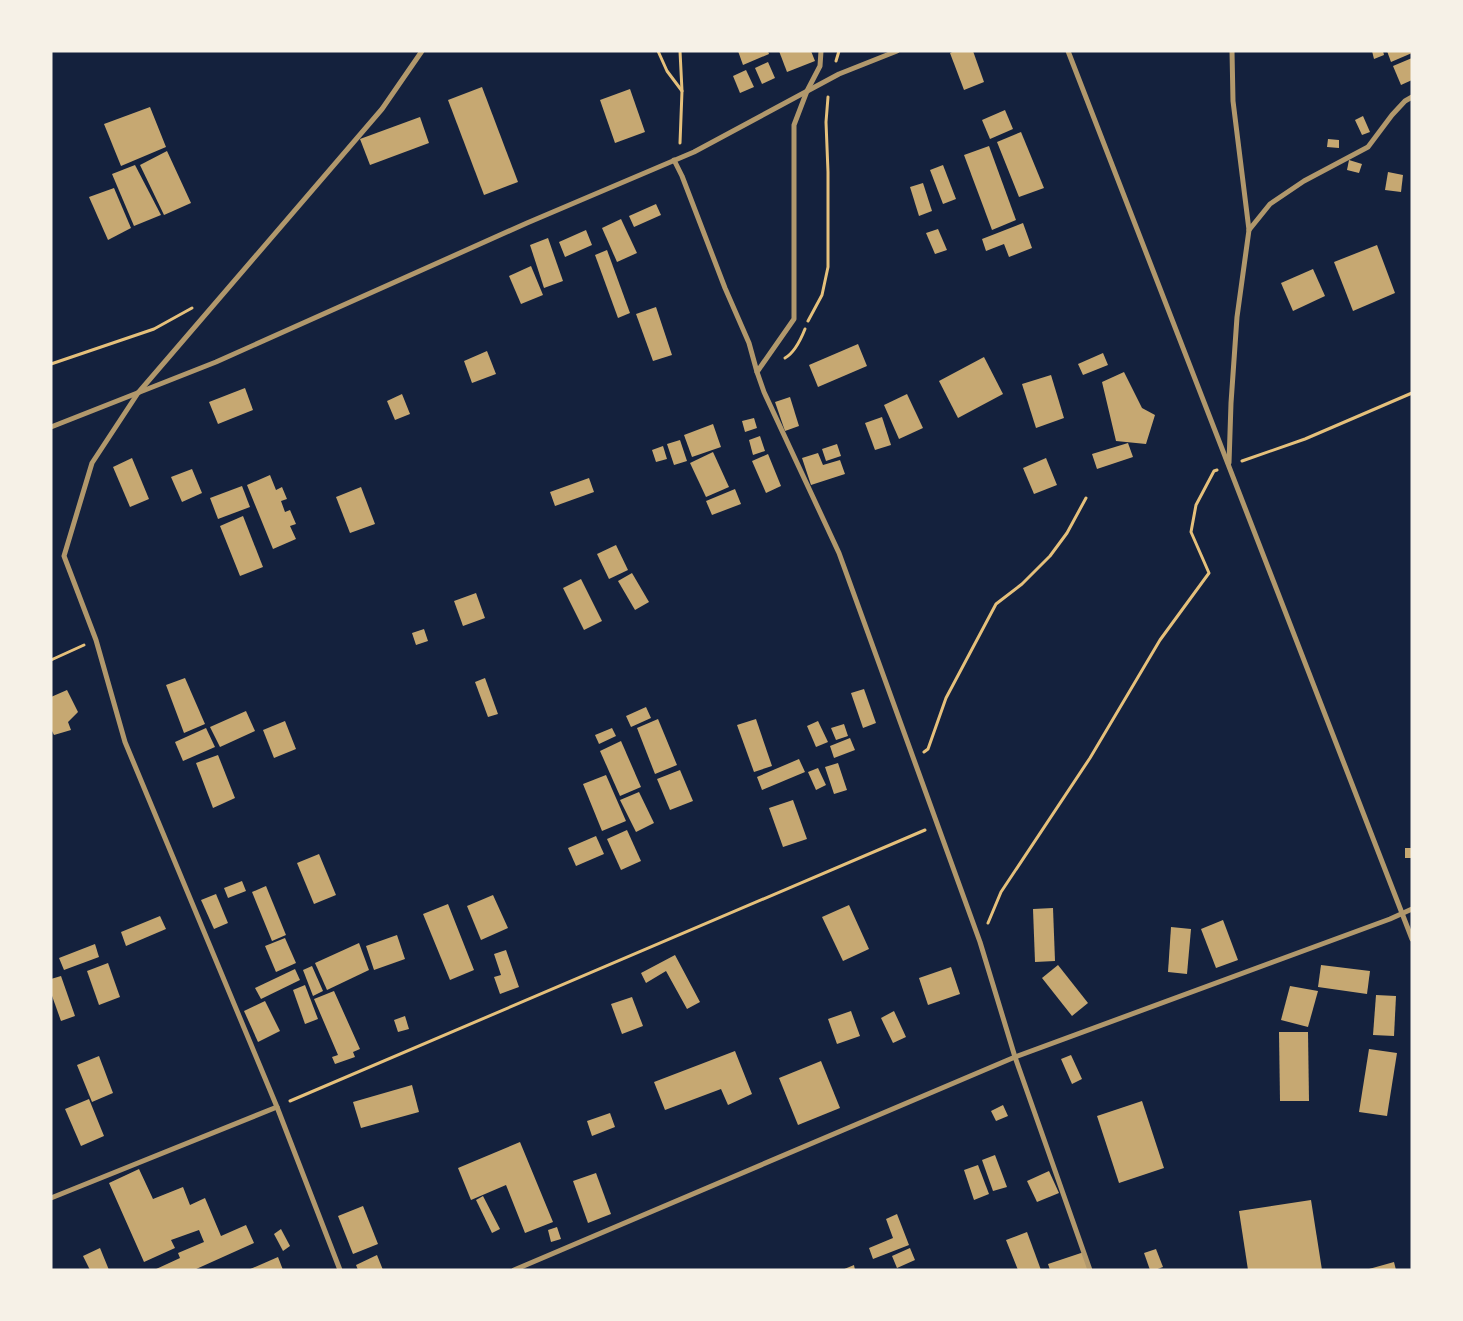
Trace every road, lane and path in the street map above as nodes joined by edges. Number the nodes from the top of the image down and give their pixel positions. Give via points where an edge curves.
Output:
1 (422, 51) edge
2 (658, 51) edge
3 (680, 51) edge
4 (821, 51) edge
5 (839, 51) edge
6 (897, 51) edge
7 (1068, 51) edge
8 (1232, 51) edge
9 (833, 77) junction
10 (682, 91) junction
11 (807, 91) junction
12 (1412, 98) edge
13 (674, 160) junction
14 (1249, 230) junction
15 (196, 305) dead end
16 (781, 360) dead end
17 (51, 364) edge
18 (757, 372) junction
19 (138, 393) junction
20 (1412, 393) edge
21 (51, 427) edge
22 (1229, 466) junction
23 (1086, 498) dead end
24 (96, 640) junction
25 (51, 660) edge
26 (914, 761) junction
27 (937, 824) junction
28 (1412, 910) edge
29 (1402, 914) junction
30 (1412, 939) edge
31 (980, 942) junction
32 (1015, 1057) junction
33 (277, 1107) junction
34 (51, 1198) edge
35 (340, 1270) edge
36 (514, 1270) edge
37 (1090, 1270) edge

1 - 19 street via 382,109
2 - 10 path via 667,71
3 - 10 path
4 - 11 street via 820,66
5 - 9 path
6 - 9 street
7 - 22 street
8 - 14 street via 1233,101
9 - 11 street
9 - 16 path via 827,99 826,122 828,268 822,296 802,338 789,356
10 - 13 path via 681,142
11 - 13 street
11 - 18 street via 794,125 794,319
12 - 14 street via 1392,115 1368,147 1304,181 1270,204
13 - 18 street via 749,343
13 - 19 street via 216,362
14 - 22 street via 1237,317
15 - 17 path via 154,329
18 - 26 street via 838,552
19 - 21 street
19 - 24 street via 92,463 64,556
20 - 22 path via 1305,439
22 - 29 street
22 - 31 path via 1214,471 1196,505 1191,532 1209,573 1160,640 1090,758 1001,892
23 - 26 path via 1050,556 996,604 946,698 928,749
24 - 25 path
24 - 33 street via 125,742
26 - 27 street
27 - 31 street
27 - 33 path
28 - 29 street
29 - 30 street
29 - 32 street
31 - 32 street
32 - 36 street
32 - 37 street
33 - 34 street
33 - 35 street

